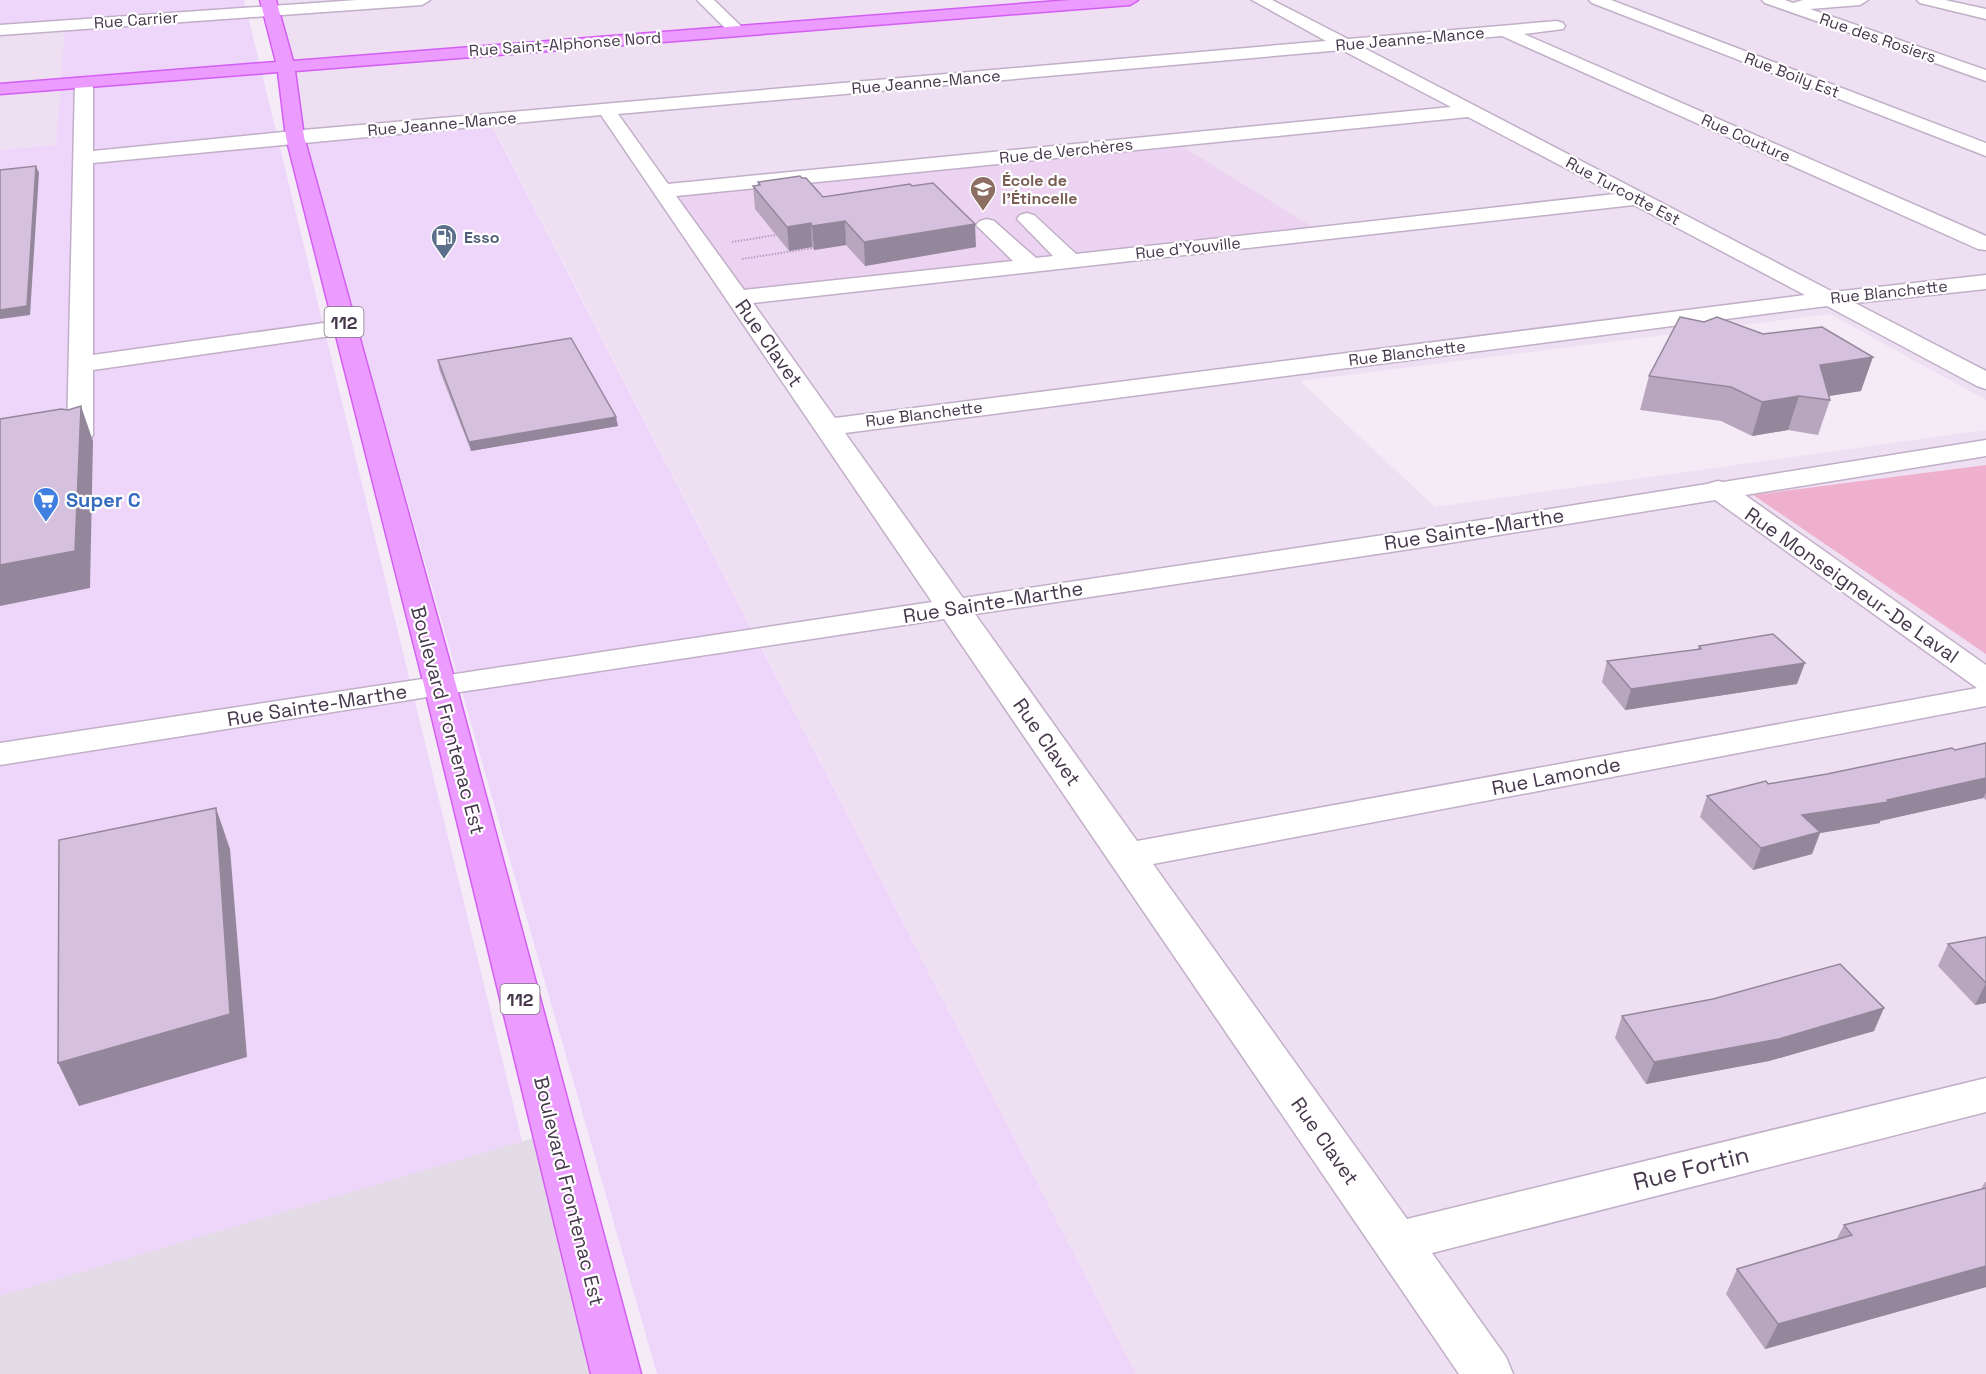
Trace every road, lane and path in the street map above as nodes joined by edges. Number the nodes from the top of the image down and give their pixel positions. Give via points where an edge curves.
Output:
1 (422, 0) edge
2 (705, 0) edge
3 (1130, 0) edge
4 (1260, 0) edge
5 (1597, 0) edge
6 (1860, 0) edge
7 (1925, 0) edge
8 (1778, 3) edge
9 (270, 5) edge
10 (1986, 14) edge
11 (1557, 26) dead end
12 (0, 30) edge
13 (737, 31) junction
14 (1506, 31) junction
15 (1344, 45) junction
16 (286, 66) junction
17 (1986, 76) edge
18 (84, 82) junction
19 (0, 88) edge
20 (606, 110) junction
21 (1470, 111) junction
22 (295, 137) junction
23 (1986, 150) edge
24 (83, 158) junction
25 (663, 191) junction
26 (1638, 198) junction
27 (1027, 219) dead end
28 (987, 225) dead end
29 (776, 235) edge
30 (1986, 244) edge
31 (813, 248) edge
32 (708, 255) junction
33 (1071, 261) junction
34 (1031, 266) junction
35 (1986, 282) edge
36 (737, 298) junction
37 (1831, 299) junction
38 (345, 327) junction
39 (81, 364) junction
40 (1986, 381) edge
41 (827, 427) junction
42 (80, 435) edge
43 (1986, 448) edge
44 (1718, 489) junction
45 (953, 607) junction
46 (1986, 680) edge
47 (440, 685) junction
48 (1986, 696) edge
49 (0, 754) edge
50 (1127, 856) junction
51 (1986, 1095) edge
52 (1396, 1242) junction
53 (616, 1374) edge
54 (1488, 1374) edge

1 - 9 street, Rue Carrier
2 - 13 street
3 - 13 main road, Rue Saint-Alphonse Nord
4 - 15 street, Rue Turcotte Est
5 - 23 street, Rue Boily Est
6 - 8 street
7 - 10 street
8 - 17 street, Rue des Rosiers
9 - 12 street, Rue Carrier
9 - 16 main road, 112
11 - 14 street, Rue Jeanne-Mance
13 - 16 main road, Rue Saint-Alphonse Nord
14 - 15 street, Rue Jeanne-Mance
14 - 30 street, Rue Couture
15 - 20 street, Rue Jeanne-Mance
15 - 21 street, Rue Turcotte Est
16 - 18 main road, Rue Saint-Alphonse Nord
16 - 22 main road, Boulevard Frontenac Est / 112
18 - 19 main road, Rue Saint-Alphonse Nord
18 - 24 street
20 - 22 street, Rue Jeanne-Mance
20 - 25 street, Rue Clavet
21 - 25 street, Rue de Verchères
21 - 26 street, Rue Turcotte Est
22 - 24 street, Rue Jeanne-Mance
22 - 38 main road, Boulevard Frontenac Est / 112
24 - 39 street
25 - 32 street, Rue Clavet
26 - 33 street, Rue d'Youville
26 - 37 street, Rue Turcotte Est
27 - 33 street
28 - 34 street
29 - 32 path
31 - 32 path
32 - 36 street, Rue Clavet
33 - 34 street, Rue d'Youville
34 - 36 street, Rue d'Youville
35 - 37 street, Rue Blanchette
36 - 41 street, Rue Clavet
37 - 40 street, Rue Turcotte Est
37 - 41 street, Rue Blanchette
38 - 39 street
38 - 47 main road, Boulevard Frontenac Est / 112
39 - 42 street
41 - 45 street, Rue Clavet
43 - 44 street, Rue Sainte-Marthe
44 - 45 street, Rue Sainte-Marthe via 1437,536
44 - 46 street, Rue Monseigneur-De Laval
45 - 47 street, Rue Sainte-Marthe
45 - 50 street, Rue Clavet
47 - 49 street, Rue Sainte-Marthe
47 - 53 main road, Boulevard Frontenac Est / 112
48 - 50 street, Rue Lamonde
50 - 52 street, Rue Clavet
51 - 52 street, Rue Fortin
52 - 54 street, Rue Clavet

